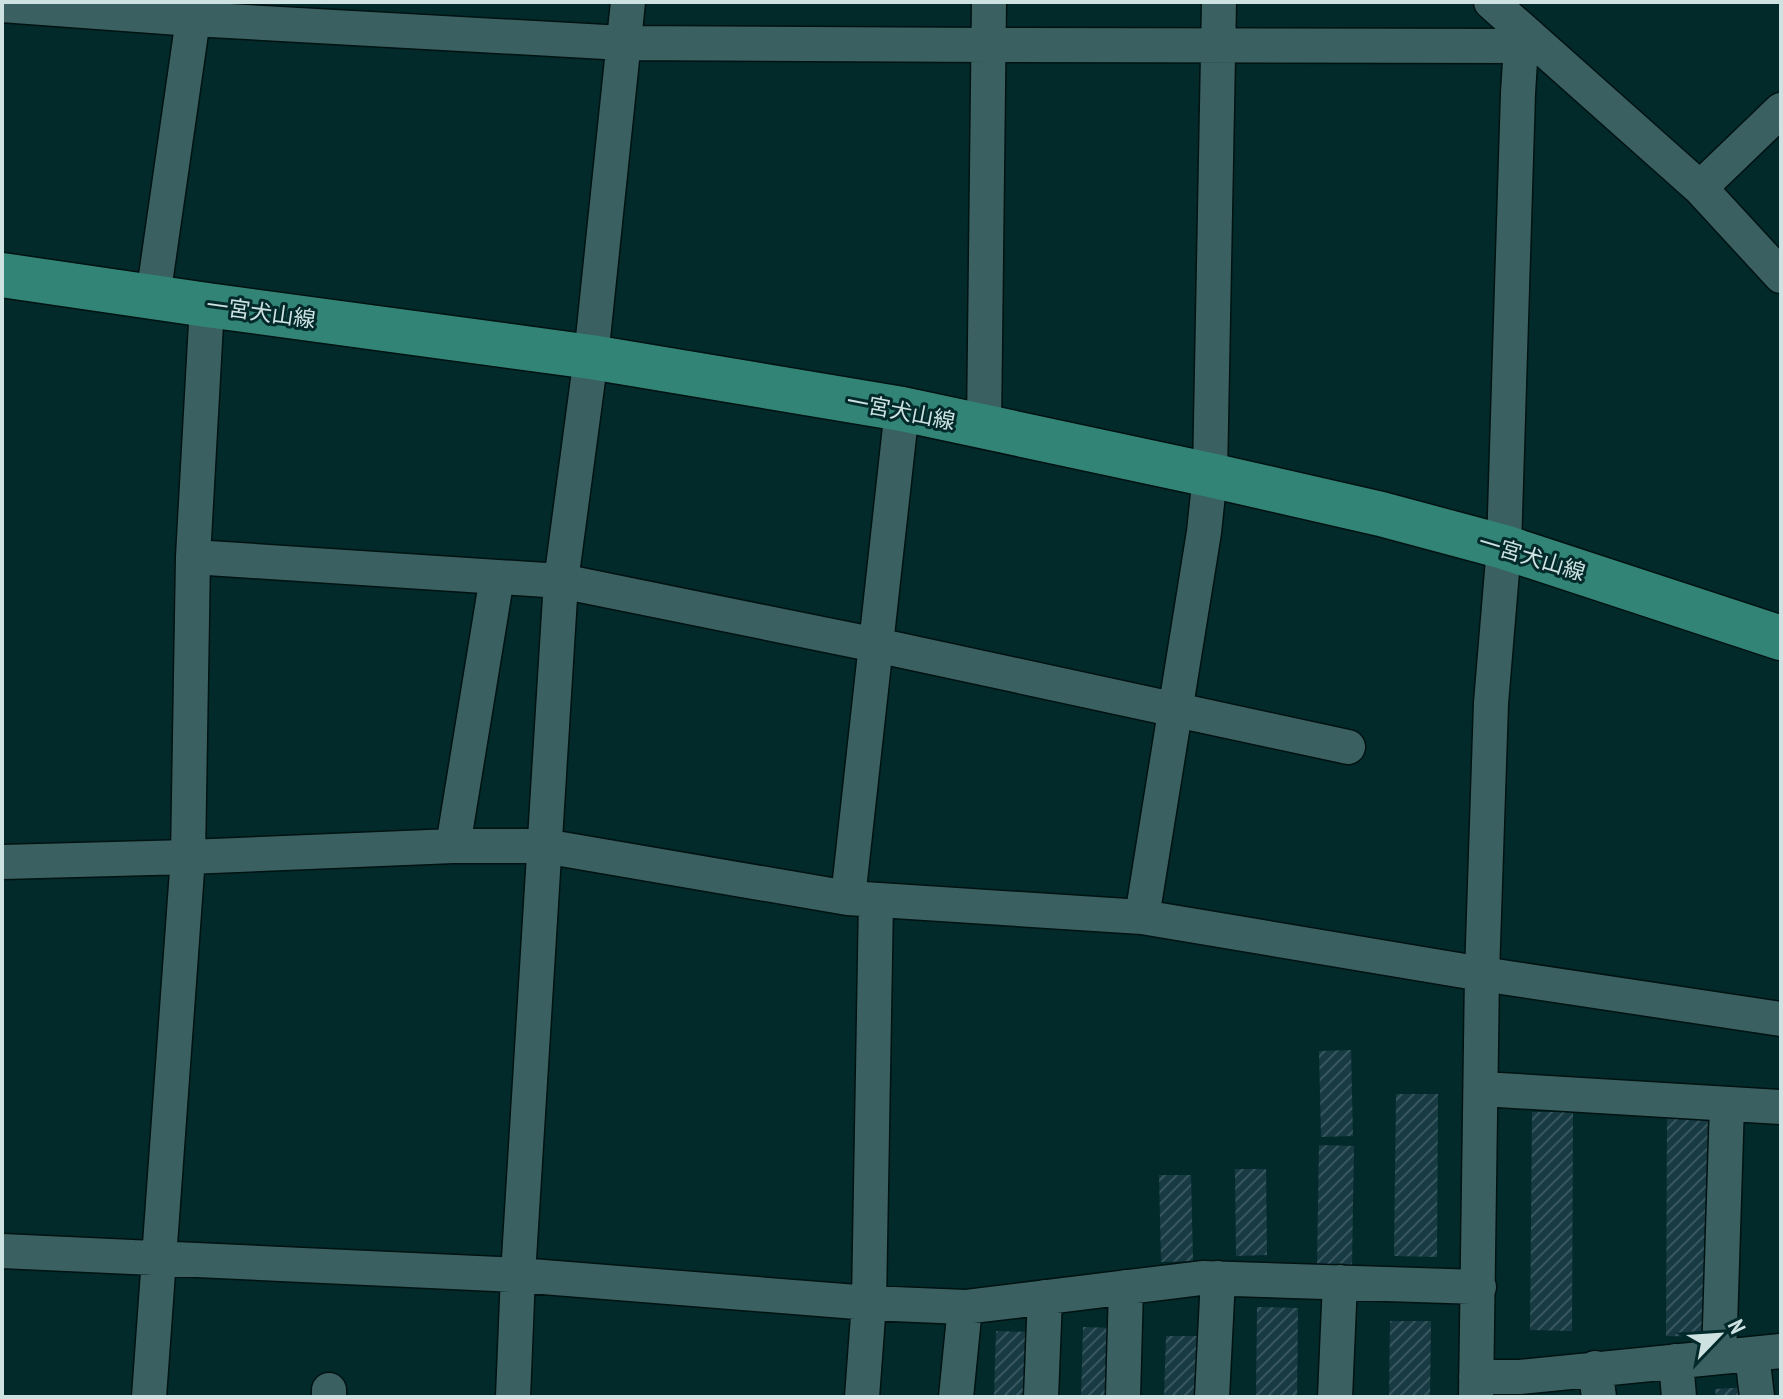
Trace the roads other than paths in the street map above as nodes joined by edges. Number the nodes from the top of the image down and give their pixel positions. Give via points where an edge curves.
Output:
1 (628, 2) edge
2 (989, 2) edge
3 (1219, 2) edge
4 (1491, 2) edge
5 (2, 5) edge
6 (193, 19) junction
7 (1526, 42) junction
8 (623, 43) junction
9 (990, 45) junction
10 (1218, 45) junction
11 (1781, 110) edge
12 (1700, 188) junction
13 (2, 275) edge
14 (1781, 276) edge
15 (153, 297) junction
16 (207, 305) junction
17 (591, 357) junction
18 (902, 409) junction
19 (984, 427) junction
20 (1210, 475) junction
21 (1504, 547) junction
22 (193, 557) junction
23 (497, 577) junction
24 (561, 581) junction
25 (1781, 638) edge
26 (876, 645) junction
27 (1175, 709) junction
28 (1348, 747) dead end
29 (453, 846) junction
30 (544, 846) junction
31 (188, 857) junction
32 (2, 862) edge
33 (862, 899) junction
34 (1142, 917) junction
35 (1482, 974) junction
36 (1781, 1019) edge
37 (1482, 1089) junction
38 (1727, 1104) junction
39 (1781, 1107) edge
40 (2, 1251) edge
41 (159, 1260) junction
42 (518, 1275) junction
43 (1218, 1278) junction
44 (1340, 1282) junction
45 (1126, 1287) junction
46 (1479, 1287) junction
47 (1045, 1297) junction
48 (869, 1303) junction
49 (965, 1307) junction
50 (1751, 1354) edge
51 (1676, 1361) junction
52 (1597, 1382) edge
53 (1476, 1387) edge
54 (1521, 1387) edge
55 (149, 1397) edge
56 (513, 1397) edge
57 (862, 1397) edge
58 (956, 1397) edge
59 (1041, 1397) edge
60 (1123, 1397) edge
61 (1212, 1397) edge
62 (1335, 1397) edge
63 (1679, 1397) edge
64 (1757, 1397) edge

1 - 8 street
2 - 9 street
3 - 10 street
4 - 7 street
5 - 6 street
6 - 8 street
6 - 15 street
7 - 10 street
7 - 12 street
7 - 21 street via 1518,93
8 - 9 street
8 - 17 street
9 - 10 street
9 - 19 street
10 - 20 street
11 - 12 street
12 - 14 street
13 - 15 main road, 一宮犬山線
15 - 16 main road, 一宮犬山線
16 - 17 main road, 一宮犬山線
16 - 22 street
17 - 18 main road, 一宮犬山線
17 - 24 street
18 - 19 main road, 一宮犬山線
18 - 26 street
19 - 20 main road, 一宮犬山線
20 - 21 main road, 一宮犬山線
20 - 27 street
21 - 25 main road, 一宮犬山線
21 - 35 street via 1491,703
22 - 23 street
22 - 31 street
23 - 24 street
23 - 29 street
24 - 26 street
24 - 30 street
26 - 27 street
26 - 33 street
27 - 28 street
27 - 34 street
29 - 30 street
29 - 31 street
30 - 33 street
30 - 42 street
31 - 32 street
31 - 41 street
33 - 34 street
33 - 48 street
34 - 35 street
35 - 36 street
35 - 37 street
37 - 38 street
37 - 46 street
38 - 39 street
38 - 50 street
40 - 41 street
41 - 42 street
41 - 55 street
42 - 48 street
42 - 56 street
43 - 44 street
43 - 45 street
43 - 61 street
44 - 46 street
44 - 62 street
45 - 47 street
45 - 60 street
46 - 53 street
47 - 49 street
47 - 59 street
48 - 49 street
48 - 57 street
49 - 58 street
50 - 51 street
50 - 64 street
51 - 52 street
51 - 63 street
52 - 54 street
53 - 54 street

